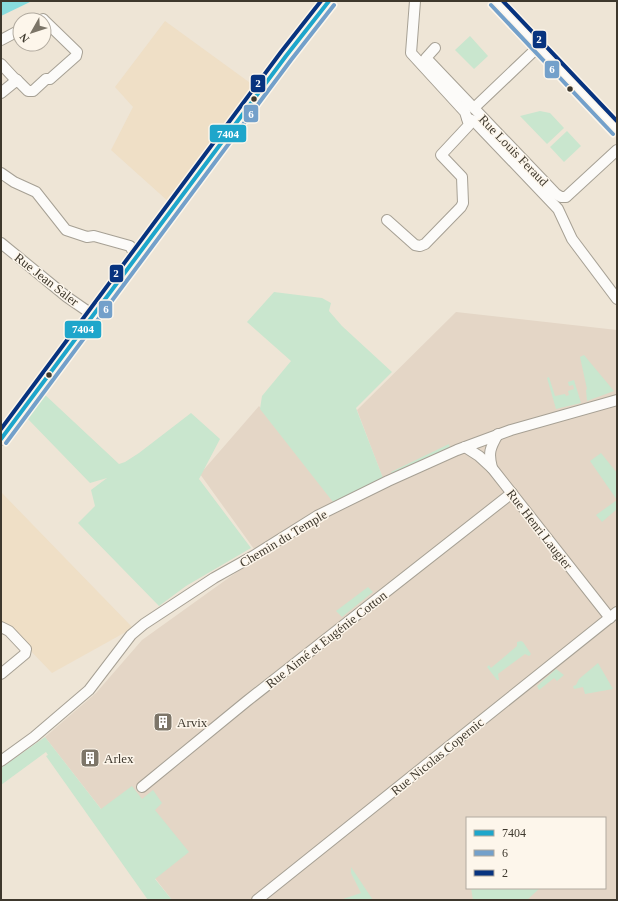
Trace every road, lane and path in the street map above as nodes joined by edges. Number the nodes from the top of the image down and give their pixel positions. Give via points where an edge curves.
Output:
1 (329, 1) edge
2 (415, 1) edge
3 (495, 1) edge
4 (52, 29) edge
5 (12, 34) edge
6 (1, 40) edge
7 (538, 47) junction
8 (435, 48) dead end
9 (1, 64) edge
10 (17, 80) junction
11 (1, 93) edge
12 (474, 108) junction
13 (467, 118) junction
14 (617, 130) edge
15 (617, 150) edge
16 (1, 173) edge
17 (387, 220) dead end
18 (1, 243) edge
19 (130, 246) junction
20 (144, 246) junction
21 (136, 257) junction
22 (617, 299) edge
23 (93, 314) junction
24 (617, 400) edge
25 (498, 434) junction
26 (1, 439) edge
27 (465, 447) junction
28 (492, 468) junction
29 (512, 493) junction
30 (613, 615) edge
31 (1, 627) edge
32 (1, 674) edge
33 (1, 761) edge
34 (142, 787) dead end
35 (257, 900) edge

1 - 20 main road
2 - 13 street via 411,53 465,112
3 - 7 street
4 - 10 street via 76,52 76,56 33,92 28,91
5 - 6 street
7 - 12 street
7 - 14 street
8 - 12 street, Rue Louis Feraud via 426,58
9 - 10 street
10 - 11 street
12 - 15 street, Rue Louis Feraud via 560,197 566,197
13 - 17 street via 469,126 441,155 462,178 461,207 420,246 415,245
13 - 22 street via 474,121 558,210 572,239
16 - 19 street via 36,192 66,230
18 - 23 street, Rue Jean Saler via 67,297
19 - 20 street
19 - 21 street
20 - 21 main road
21 - 23 main road
23 - 26 main road
24 - 25 street, Chemin du Temple
25 - 27 street, Chemin du Temple
25 - 28 street via 489,456
27 - 28 street, Rue Henri Laugier
27 - 33 street, Chemin du Temple via 317,516 144,624 131,634 89,690 34,737
28 - 29 street, Rue Henri Laugier
29 - 30 street, Rue Henri Laugier
29 - 34 street, Rue Aimé et Eugénie Cotton via 247,701
30 - 35 street, Rue Nicolas Copernic
31 - 32 street via 9,631 26,649 25,654

